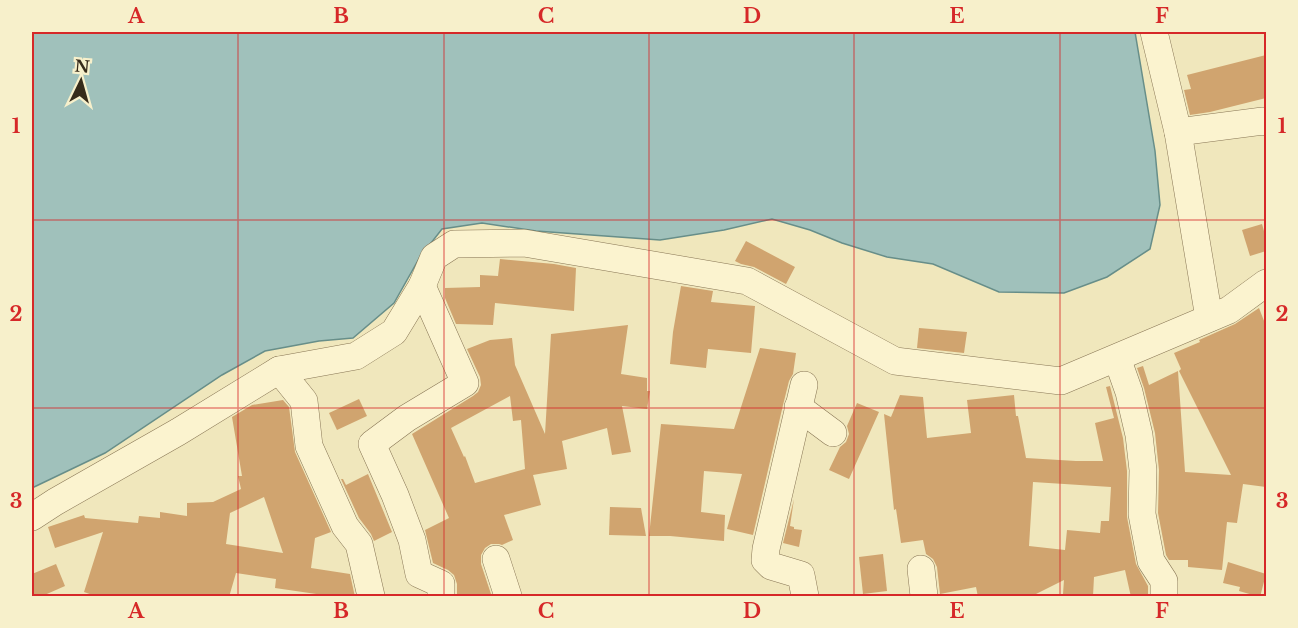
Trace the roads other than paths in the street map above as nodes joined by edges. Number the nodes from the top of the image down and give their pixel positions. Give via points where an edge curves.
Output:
1 (1154, 32) edge
2 (1266, 122) edge
3 (1178, 132) junction
4 (1266, 283) edge
5 (422, 286) junction
6 (1209, 318) junction
7 (1117, 358) junction
8 (279, 370) junction
9 (833, 433) dead end
10 (32, 517) edge
11 (496, 559) dead end
12 (921, 569) dead end
13 (371, 597) edge
14 (441, 597) edge
15 (508, 597) edge
16 (805, 597) edge
17 (924, 597) edge
18 (1164, 597) edge

1 - 3 street
2 - 3 street
3 - 6 street
4 - 6 street via 1229,310
5 - 7 street via 434,257 454,244 524,243 747,281 895,361 1061,381
5 - 8 street via 394,332 356,356
5 - 14 street via 465,383 372,444 412,540 419,574 441,584
6 - 7 street
7 - 18 street via 1139,435 1142,514 1151,561 1164,581
8 - 10 street
8 - 13 street via 304,401 309,446 345,526 358,544
9 - 16 street via 801,396 765,560 771,566 801,575
11 - 15 street
12 - 17 street

